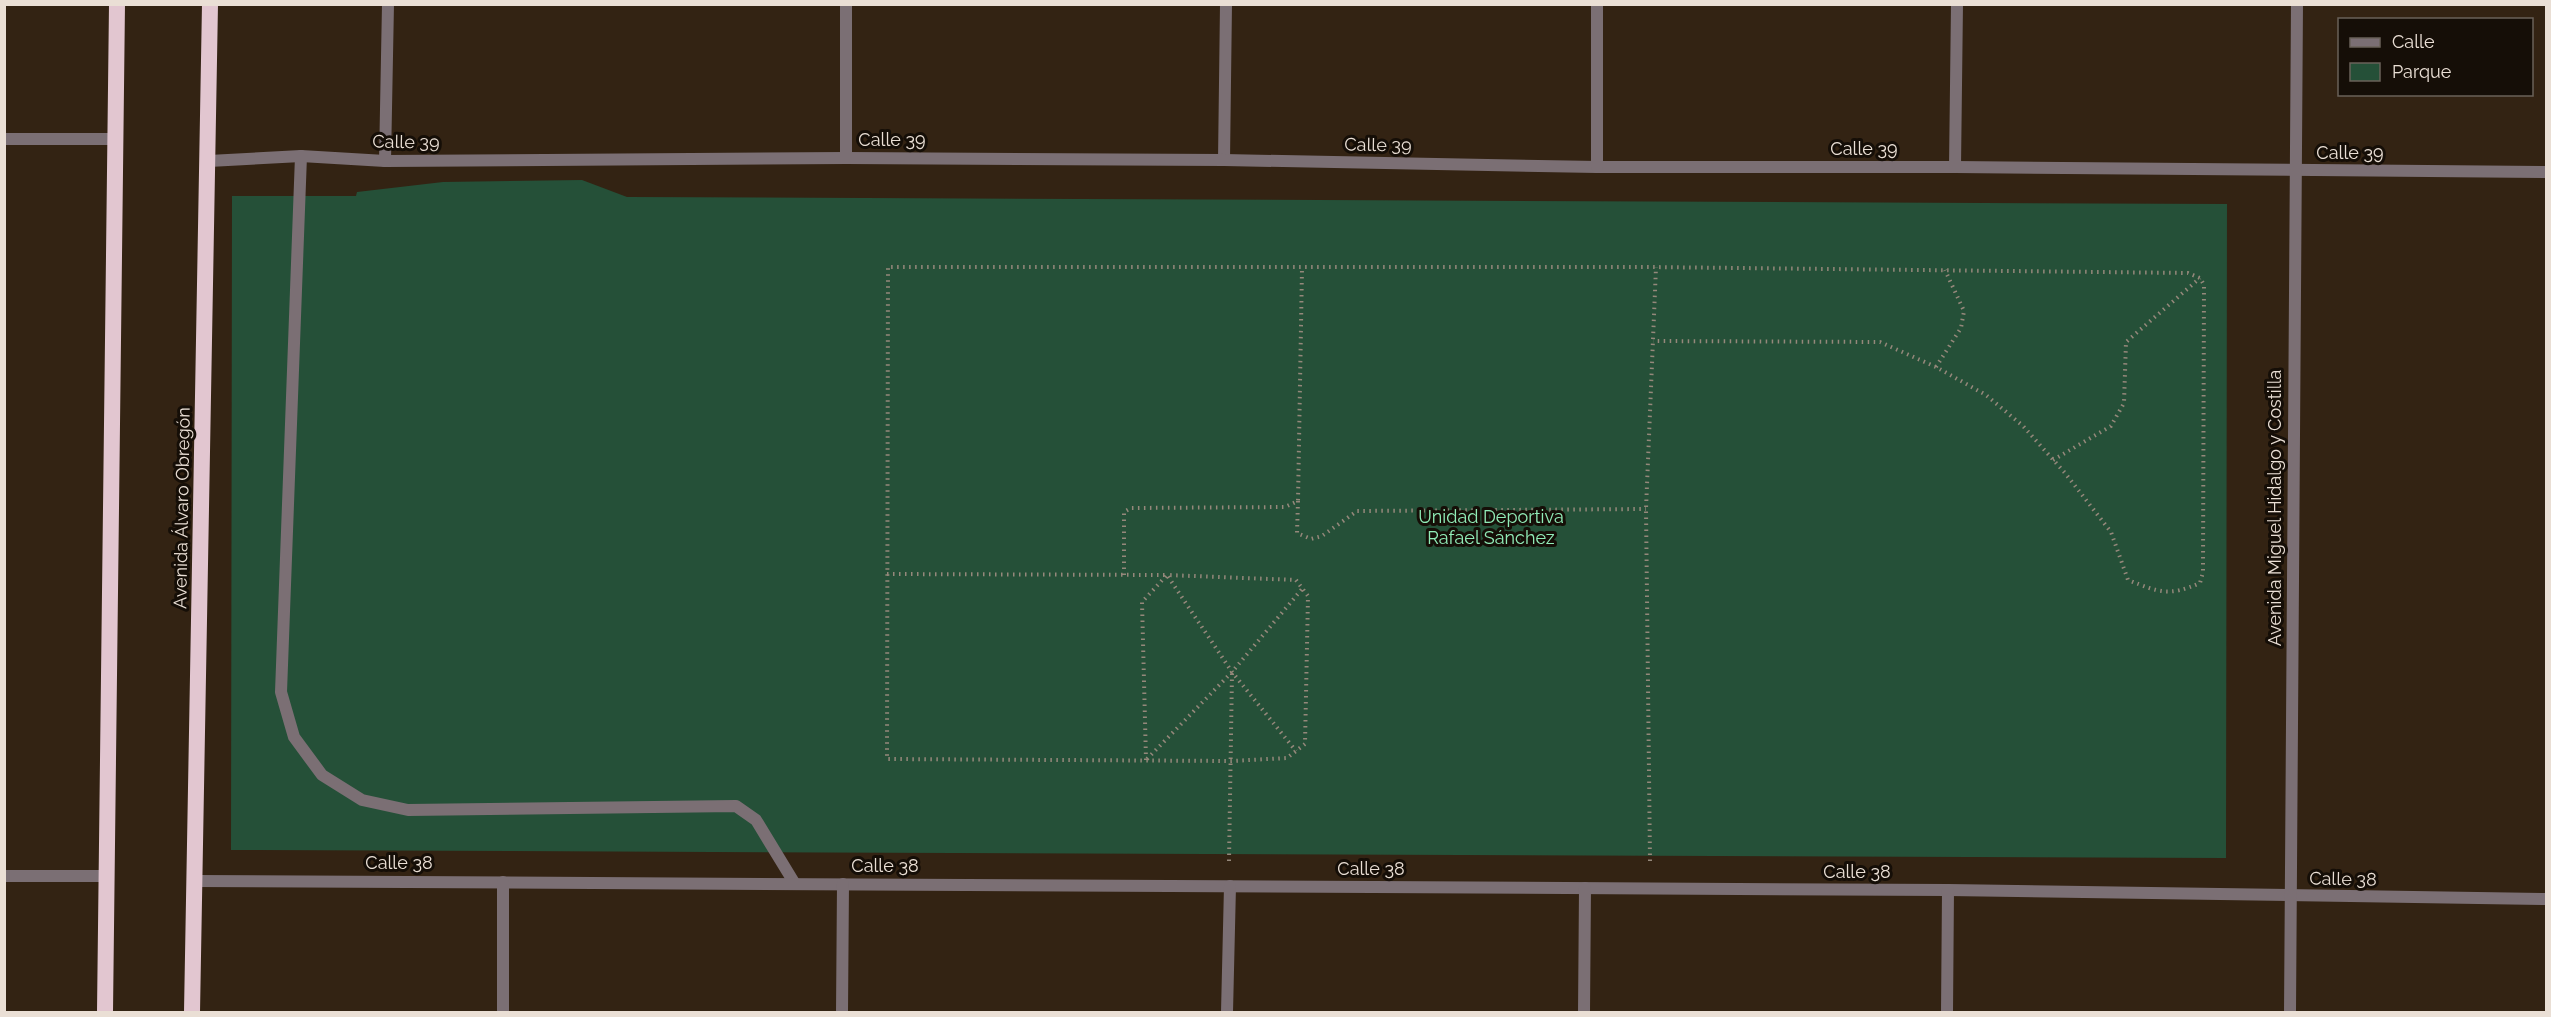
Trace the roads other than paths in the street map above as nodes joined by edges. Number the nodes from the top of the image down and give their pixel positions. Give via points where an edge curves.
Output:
1 (117, 4) edge
2 (210, 4) edge
3 (387, 4) edge
4 (846, 4) edge
5 (1226, 4) edge
6 (1598, 4) edge
7 (1957, 4) edge
8 (2297, 4) edge
9 (4, 139) edge
10 (114, 139) junction
11 (301, 156) junction
12 (846, 158) junction
13 (1224, 160) junction
14 (209, 161) junction
15 (385, 161) junction
16 (1955, 167) junction
17 (1597, 168) junction
18 (2295, 171) junction
19 (2547, 172) edge
20 (4, 876) edge
21 (105, 876) junction
22 (195, 880) junction
23 (503, 882) junction
24 (795, 884) junction
25 (843, 884) junction
26 (1230, 886) junction
27 (1585, 888) junction
28 (1948, 890) junction
29 (2289, 896) junction
30 (2547, 899) edge
31 (105, 1012) edge
32 (192, 1012) edge
33 (503, 1012) edge
34 (842, 1012) edge
35 (1227, 1012) edge
36 (1584, 1012) edge
37 (1947, 1012) edge
38 (2290, 1012) edge

1 - 10 highway
2 - 14 highway, Avenida Álvaro Obregón
3 - 15 street
4 - 12 street
5 - 13 street
6 - 17 street
7 - 16 street
8 - 18 street, Avenida Miguel Hidalgo y Costilla
9 - 10 street
10 - 21 highway
11 - 14 street, Calle 39
11 - 15 street, Calle 39
11 - 24 street via 281,692 294,737 322,775 362,801 408,810 736,806 756,820
12 - 13 street, Calle 39
12 - 15 street, Calle 39
13 - 17 street, Calle 39
14 - 22 highway, Avenida Álvaro Obregón
16 - 17 street, Calle 39
16 - 18 street, Calle 39
18 - 19 street, Calle 39
18 - 29 street, Avenida Miguel Hidalgo y Costilla
20 - 21 street
21 - 31 highway
22 - 23 street, Calle 38
22 - 32 highway, Avenida Álvaro Obregón
23 - 24 street, Calle 38
23 - 33 street
24 - 25 street, Calle 38
25 - 26 street, Calle 38
25 - 34 street
26 - 27 street, Calle 38
26 - 35 street
27 - 28 street, Calle 38
27 - 36 street
28 - 29 street, Calle 38
28 - 37 street
29 - 30 street, Calle 38
29 - 38 street, Avenida Miguel Hidalgo y Costilla

